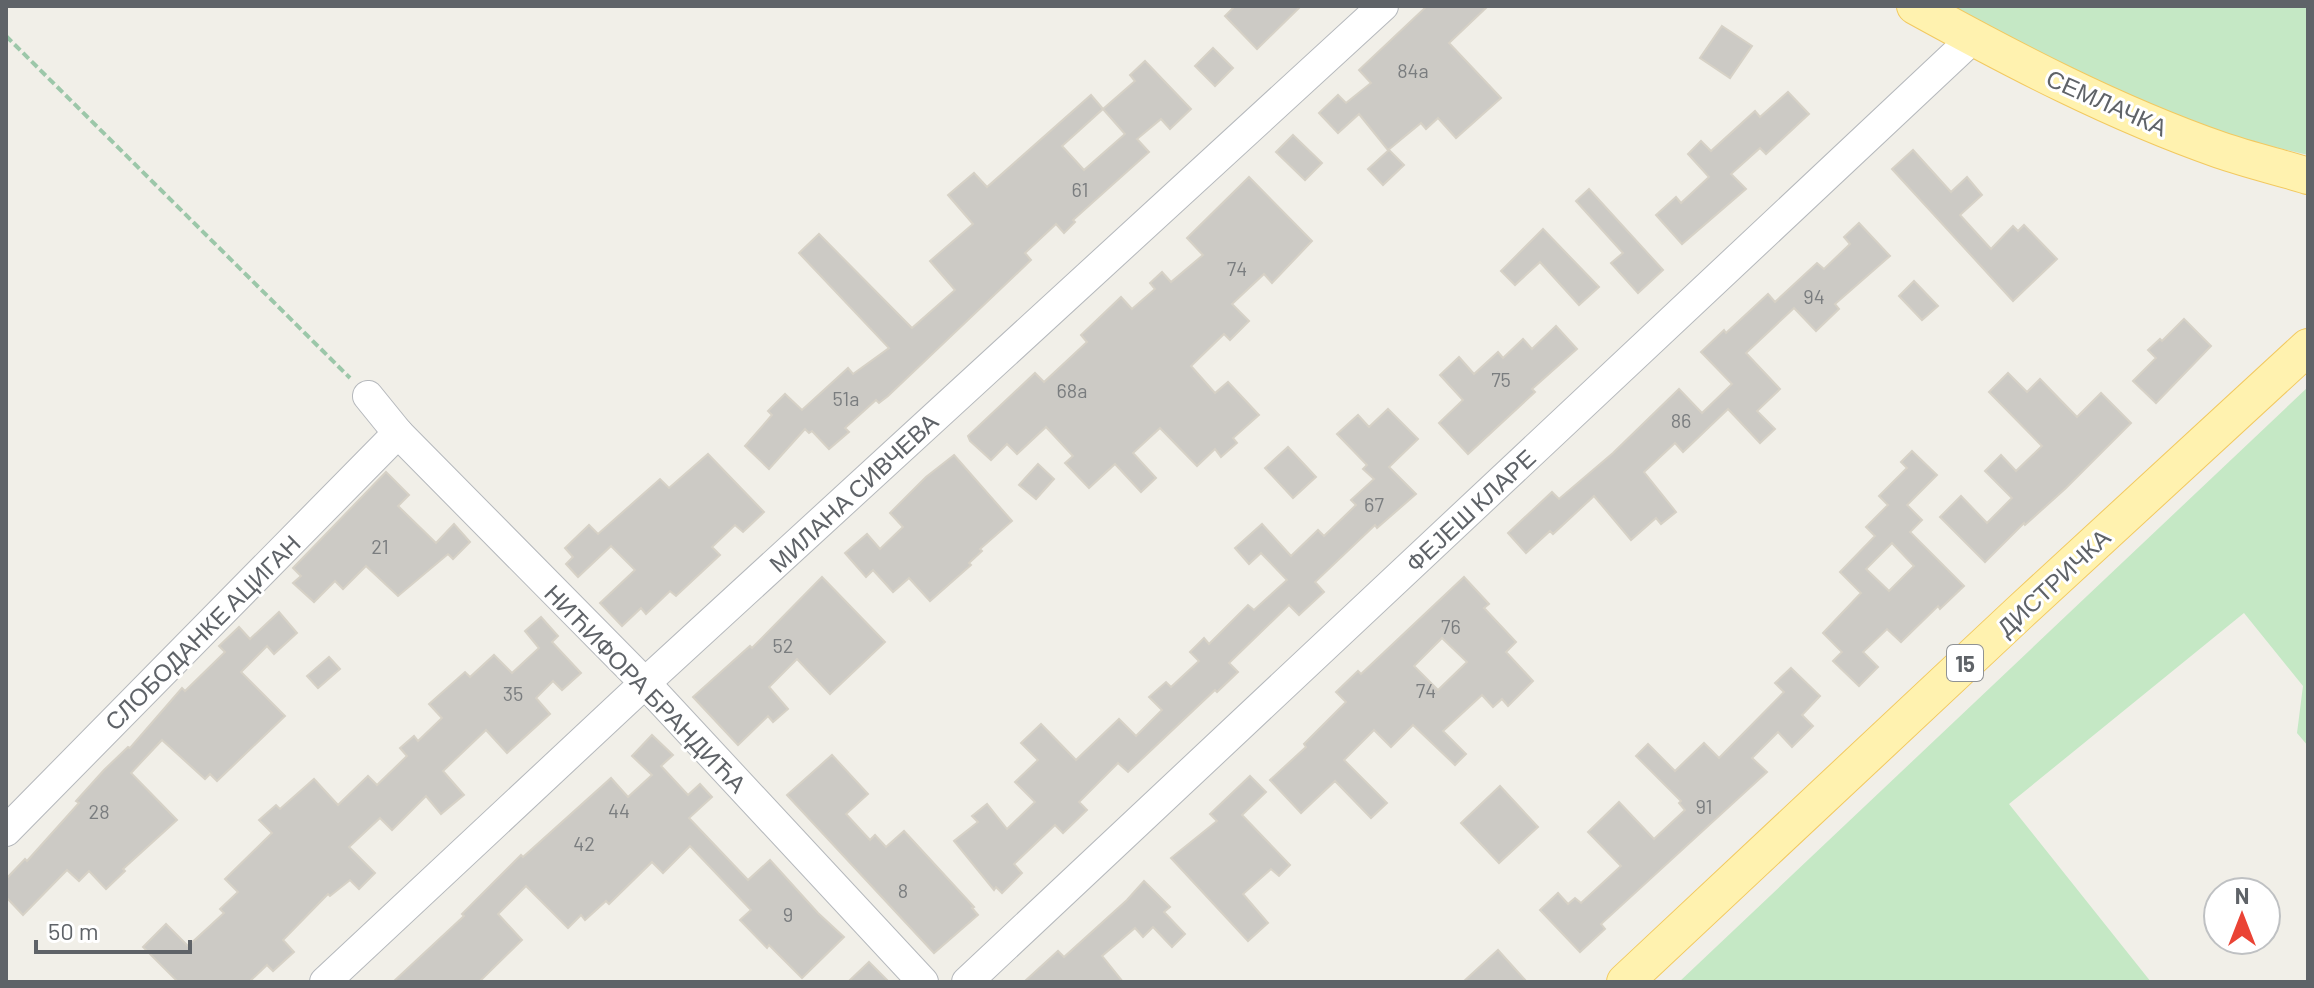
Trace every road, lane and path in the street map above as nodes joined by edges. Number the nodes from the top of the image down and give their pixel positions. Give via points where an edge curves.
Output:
1 (1383, 6) edge
2 (1915, 6) edge
3 (6, 36) edge
4 (1973, 38) junction
5 (2308, 176) edge
6 (2308, 347) edge
7 (368, 396) joint
8 (398, 433) junction
9 (645, 683) junction
10 (6, 831) edge
11 (325, 982) edge
12 (923, 982) edge
13 (967, 982) edge
14 (1625, 982) edge

1 - 9 street, МИЛАНА СИВЧЕВА
2 - 4 main road, СЕМЛАЧКА
3 - 7 path
4 - 5 main road, СЕМЛАЧКА via 2154,124
4 - 13 street, ФЕЈЕШ КЛАРЕ
6 - 14 main road, ДИСТРИЧКА / 15
7 - 8 street, НИЋИФОРА БРАНДИЋА
8 - 9 street, НИЋИФОРА БРАНДИЋА
8 - 10 street, СЛОБОДАНКЕ АЦИГАН
9 - 11 street, МИЛАНА СИВЧЕВА
9 - 12 street, НИЋИФОРА БРАНДИЋА

